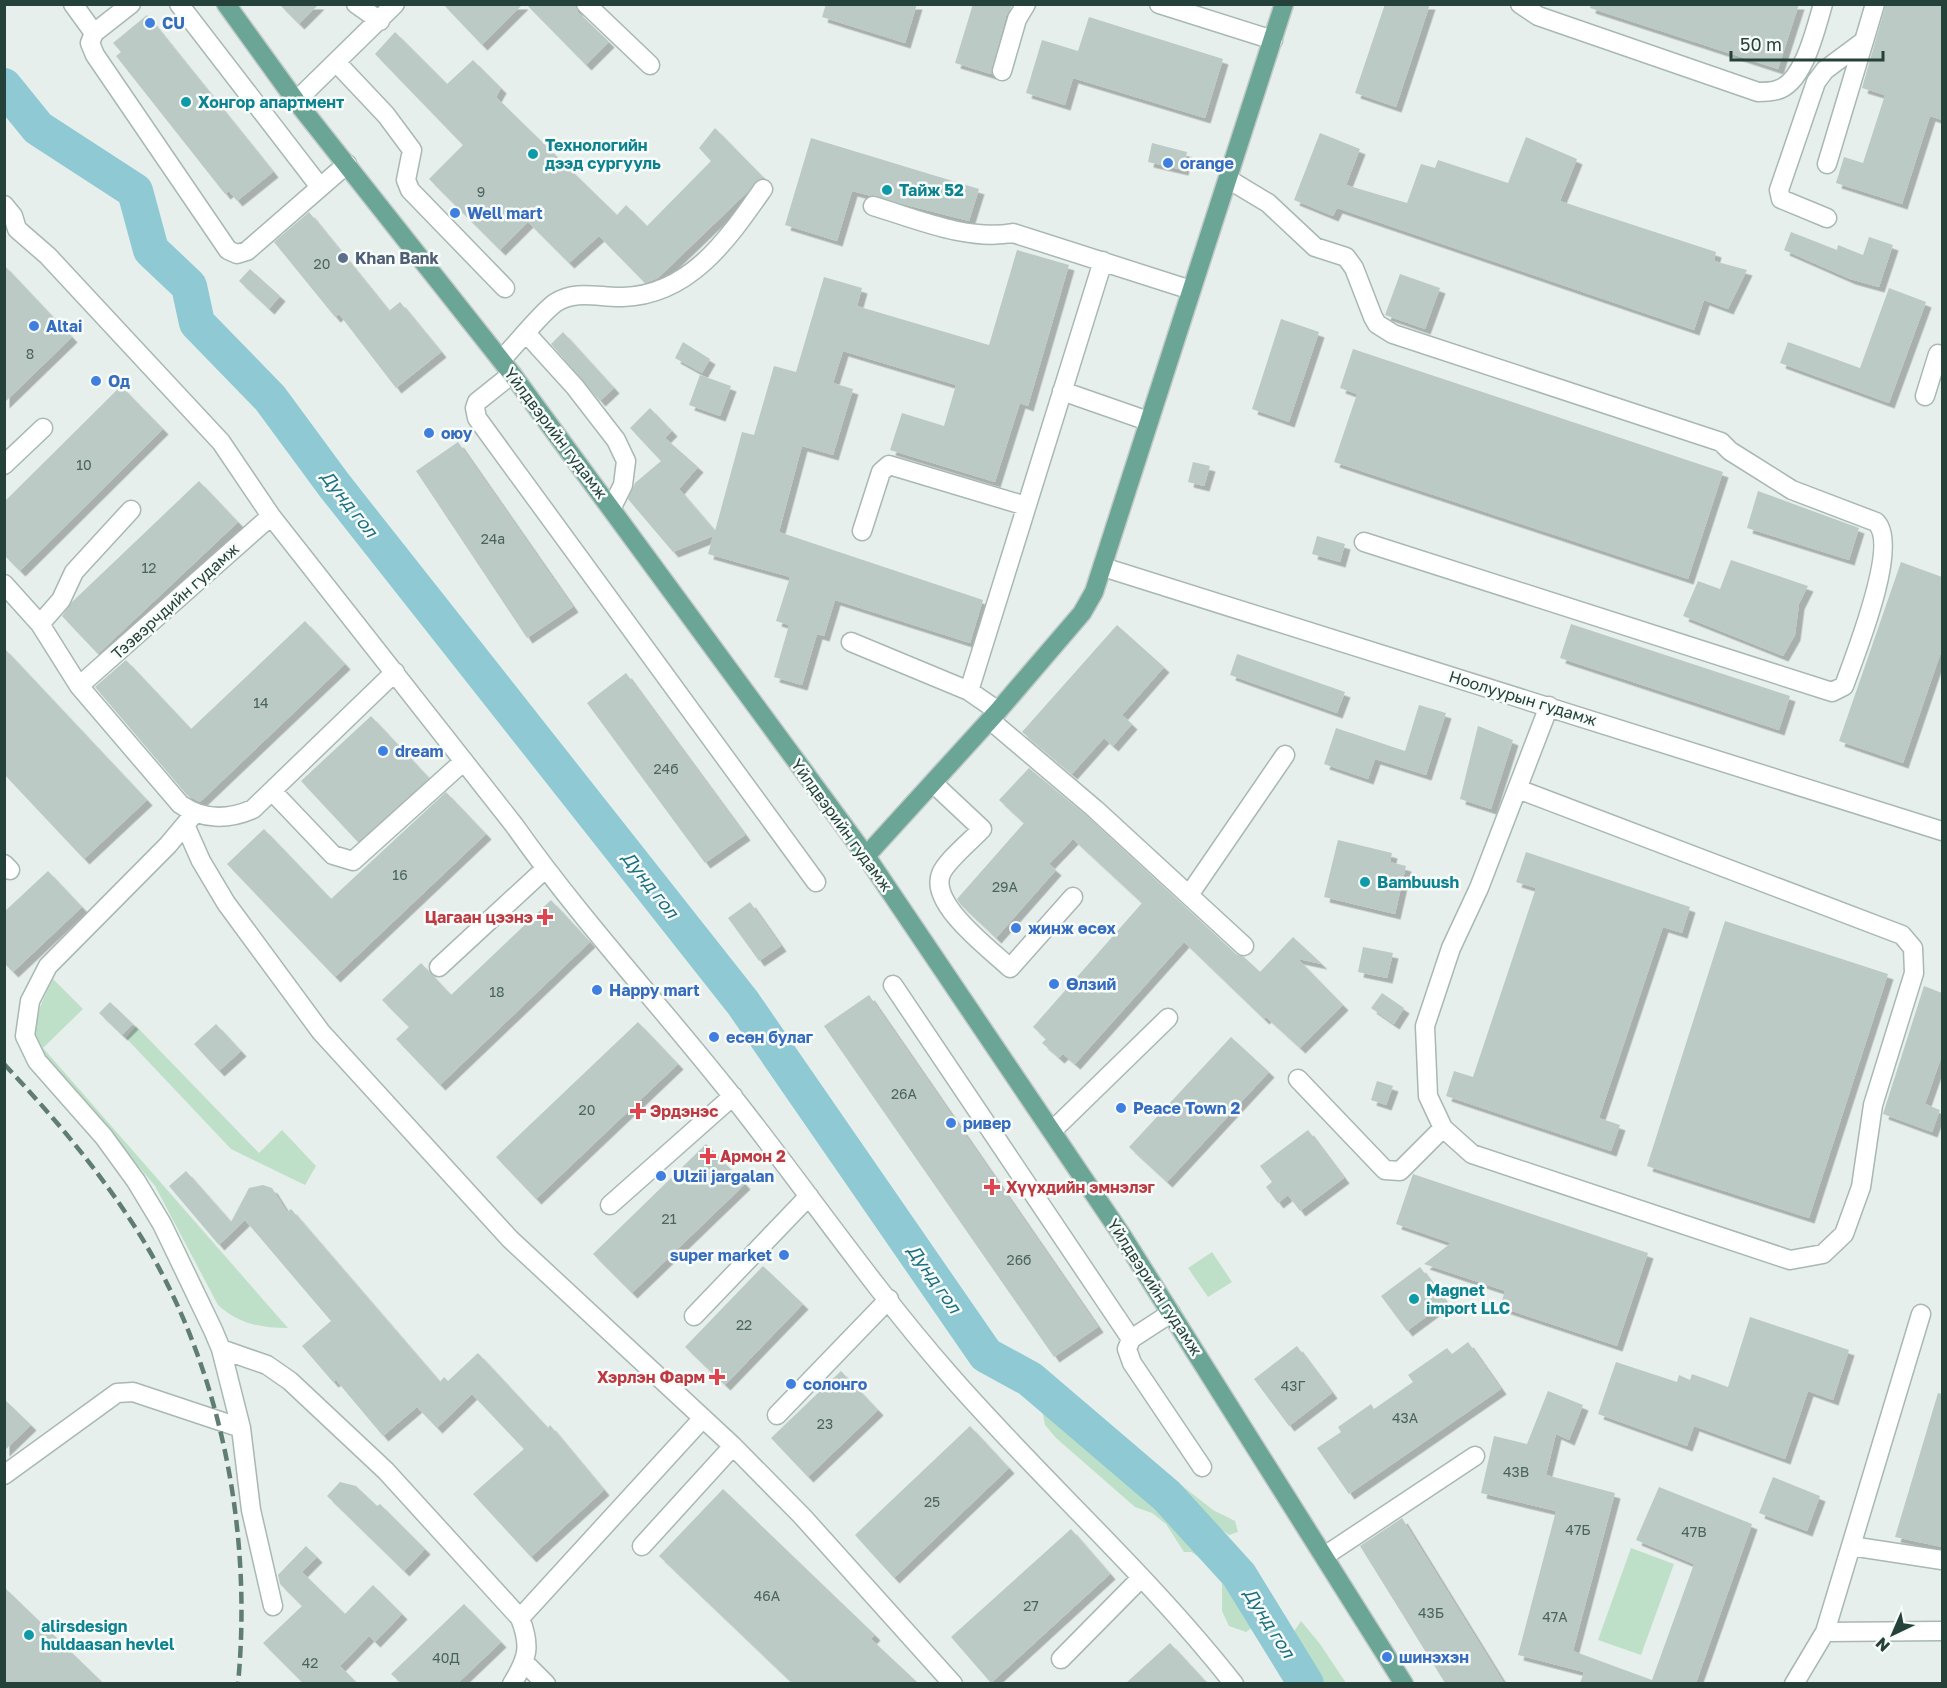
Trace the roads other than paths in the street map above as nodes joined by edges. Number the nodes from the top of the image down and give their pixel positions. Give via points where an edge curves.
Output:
1 (73, 4) edge
2 (131, 4) edge
3 (179, 4) edge
4 (226, 4) edge
5 (356, 4) edge
6 (396, 4) edge
7 (586, 4) edge
8 (1026, 4) edge
9 (1159, 4) edge
10 (1284, 4) edge
11 (1520, 4) edge
12 (1823, 4) edge
13 (1875, 4) edge
14 (380, 21) junction
15 (94, 33) junction
16 (1273, 40) junction
17 (1864, 41) junction
18 (336, 62) junction
19 (650, 65) dead end
20 (1002, 71) dead end
21 (296, 101) junction
22 (347, 164) junction
23 (1827, 164) dead end
24 (1227, 179) junction
25 (320, 187) junction
26 (763, 189) dead end
27 (4, 205) edge
28 (873, 206) dead end
29 (1827, 218) dead end
30 (1103, 261) junction
31 (505, 288) dead end
32 (1191, 290) junction
33 (526, 333) junction
34 (1942, 356) edge
35 (507, 367) junction
36 (1062, 391) junction
37 (1925, 396) dead end
38 (1148, 421) junction
39 (43, 428) dead end
40 (4, 465) edge
41 (612, 507) junction
42 (1026, 507) junction
43 (131, 510) dead end
44 (271, 516) junction
45 (862, 531) dead end
46 (1364, 542) dead end
47 (1103, 567) junction
48 (4, 584) edge
49 (40, 624) junction
50 (851, 642) dead end
51 (395, 672) junction
52 (79, 686) junction
53 (969, 691) junction
54 (1550, 706) junction
55 (994, 716) junction
56 (1285, 755) dead end
57 (464, 761) junction
58 (933, 783) junction
59 (1518, 789) junction
60 (272, 791) junction
61 (189, 820) junction
62 (1942, 831) edge
63 (866, 856) junction
64 (545, 869) junction
65 (816, 882) dead end
66 (1189, 895) junction
67 (1073, 897) dead end
68 (1244, 946) dead end
69 (440, 967) dead end
70 (893, 985) dead end
71 (1168, 1018) dead end
72 (1298, 1079) dead end
73 (732, 1096) junction
74 (1443, 1128) junction
75 (1053, 1130) junction
76 (809, 1196) junction
77 (610, 1205) dead end
78 (889, 1299) junction
79 (1171, 1313) junction
80 (1921, 1314) dead end
81 (694, 1316) dead end
82 (1131, 1339) junction
83 (221, 1349) junction
84 (777, 1414) dead end
85 (703, 1418) junction
86 (241, 1428) junction
87 (733, 1446) junction
88 (1475, 1456) dead end
89 (1202, 1467) dead end
90 (4, 1475) edge
91 (642, 1546) dead end
92 (1851, 1546) junction
93 (1326, 1555) junction
94 (1942, 1560) edge
95 (1141, 1578) junction
96 (273, 1606) dead end
97 (520, 1618) junction
98 (1942, 1631) edge
99 (1825, 1632) junction
100 (1062, 1659) dead end
101 (525, 1663) junction
102 (512, 1683) edge
103 (546, 1683) edge
104 (953, 1683) edge
105 (1234, 1683) edge
106 (1404, 1683) edge
107 (1794, 1683) edge

1 - 15 street
2 - 15 street
3 - 25 street
4 - 21 main road, Yйлдвэрийн гудамж
5 - 14 street
6 - 14 street
7 - 19 street
8 - 20 street via 1017,19
9 - 16 street
10 - 16 main road
11 - 12 street via 1539,16 1758,92 1780,90 1794,78 1807,57
13 - 17 street
14 - 18 street
15 - 25 street via 90,43 95,55 228,250 237,254 247,251
16 - 24 main road
17 - 23 street
17 - 29 street via 1825,70 1816,82 1779,190 1781,199
18 - 21 street
18 - 31 street via 386,115 412,150 406,180 410,190
21 - 22 main road, Yйлдвэрийн гудамж
22 - 25 street
22 - 35 main road, Yйлдвэрийн гудамж
24 - 32 main road
24 - 46 street via 1268,203 1315,247 1346,257 1372,317 1393,334 1721,442 1792,490 1876,522 1883,536 1879,584 1844,686 1832,692
26 - 33 street via 731,234 694,271 664,290 623,297 583,294 556,303
27 - 44 street via 17,229 48,256 221,442
28 - 30 street via 962,232 994,237 1013,233
30 - 32 street
30 - 36 street
32 - 38 main road
33 - 35 street
33 - 41 street via 575,387 626,460 623,485
34 - 37 street via 1938,354
35 - 41 main road, Yйлдвэрийн гудамж
35 - 65 street via 477,402 477,418
36 - 38 street
36 - 42 street
38 - 47 main road
39 - 40 street
41 - 63 main road, Yйлдвэрийн гудамж
42 - 45 street via 889,465 881,472
42 - 53 street
43 - 49 street via 74,572 61,600
44 - 51 street
44 - 52 street, Тээвэрчдийн гудамж
47 - 54 street, Ноолуурын гудамж
47 - 55 main road via 1082,613
48 - 49 street
49 - 52 street
50 - 53 street
51 - 57 street
51 - 60 street
52 - 61 street via 180,804
53 - 55 street
54 - 59 street
54 - 62 street, Ноолуурын гудамж
55 - 58 main road
55 - 66 street
56 - 66 street
57 - 60 street via 353,861 333,855
57 - 64 street
58 - 63 main road
58 - 67 street via 982,829 941,873 939,890 951,912 1010,968
59 - 74 street via 1451,948 1425,1026 1428,1096
59 - 74 street via 1902,935 1913,948 1914,974 1873,1105 1861,1187 1844,1234 1823,1254 1790,1260 1472,1154
60 - 61 street via 253,808 233,818
61 - 83 street via 55,956 35,989 24,1030 37,1061 104,1137 136,1181 162,1224
61 - 85 street via 201,861 226,903 321,1032 510,1239
63 - 75 main road, Yйлдвэрийн гудамж
64 - 69 street
64 - 73 street
66 - 68 street
70 - 82 street
71 - 75 street
72 - 74 street via 1385,1170 1400,1171
73 - 76 street
73 - 77 street
75 - 79 main road, Yйлдвэрийн гудамж
76 - 78 street
76 - 81 street
78 - 84 street
78 - 95 street via 946,1371
79 - 82 street
79 - 93 main road, Yйлдвэрийн гудамж
80 - 92 street
82 - 89 street via 1127,1349 1132,1363
83 - 86 street
83 - 97 street via 267,1365 290,1381 419,1505
85 - 87 street
85 - 97 street
86 - 90 street via 134,1392 117,1393
86 - 96 street via 251,1510
87 - 91 street
87 - 104 street
88 - 93 street
92 - 94 street
92 - 99 street
93 - 106 main road, Yйлдвэрийн гудамж
95 - 100 street
95 - 105 street via 1195,1634
97 - 101 street via 528,1638
98 - 99 street
99 - 107 street
101 - 102 street
101 - 103 street

